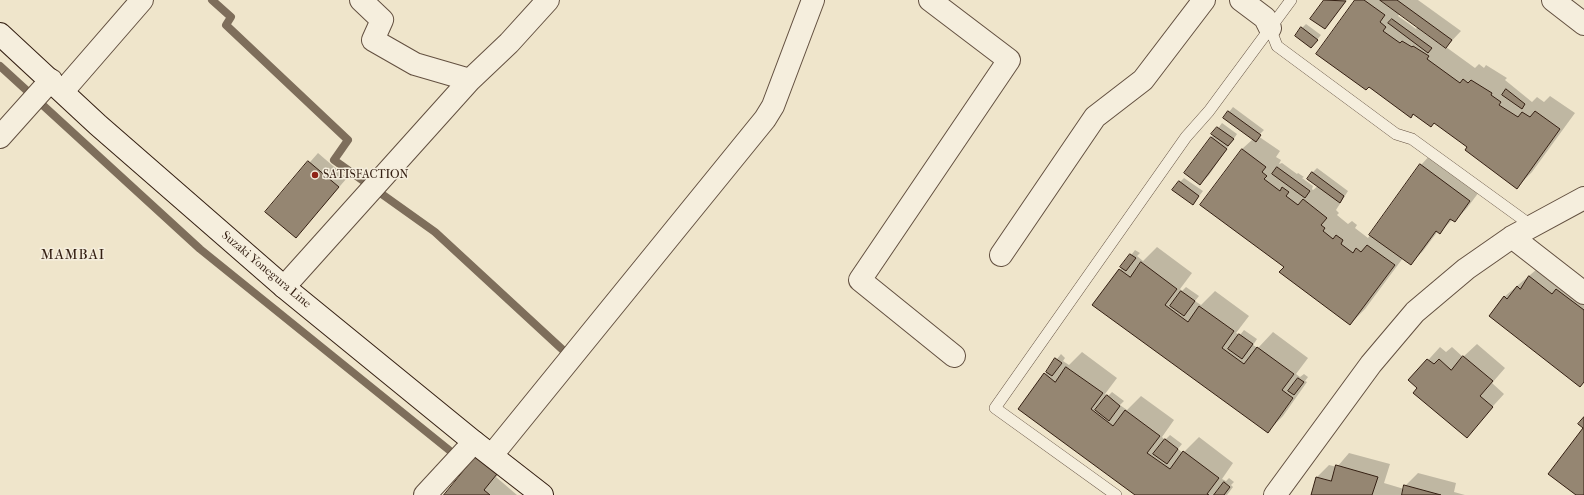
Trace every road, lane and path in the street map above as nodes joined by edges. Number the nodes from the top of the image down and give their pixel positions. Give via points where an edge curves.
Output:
1 (142, 0) edge
2 (361, 0) edge
3 (548, 0) edge
4 (813, 0) edge
5 (930, 0) edge
6 (1204, 0) edge
7 (1241, 0) edge
8 (1291, 0) edge
9 (1552, 0) edge
10 (1584, 24) edge
11 (1270, 28) junction
12 (0, 34) edge
13 (470, 80) junction
14 (47, 91) junction
15 (0, 137) edge
16 (1584, 198) edge
17 (1532, 226) junction
18 (1512, 237) junction
19 (1001, 255) dead end
20 (284, 287) junction
21 (1584, 293) edge
22 (954, 356) dead end
23 (474, 442) junction
24 (492, 455) junction
25 (425, 495) edge
26 (542, 495) edge
27 (1116, 495) edge
28 (1275, 495) edge

1 - 14 street
2 - 13 street via 382,20 372,40 415,64
3 - 13 street via 509,43
4 - 24 street via 773,106 765,119
5 - 22 street via 1009,60 860,280
6 - 19 street via 1143,80 1095,117
7 - 11 street via 1266,18
8 - 11 lane
9 - 10 street
11 - 17 lane via 1277,46 1396,134 1412,139
11 - 27 lane via 1209,111 1186,137 994,408
12 - 14 street, Suzaki Yonegura Line
13 - 20 street
14 - 15 street
14 - 20 street, Suzaki Yonegura Line via 98,125
16 - 17 street
17 - 18 street
18 - 21 street
18 - 28 street via 1466,269 1416,312 1371,364
20 - 23 street, Suzaki Yonegura Line
23 - 24 street, Suzaki Yonegura Line
23 - 25 street
24 - 26 street, Suzaki Yonegura Line

